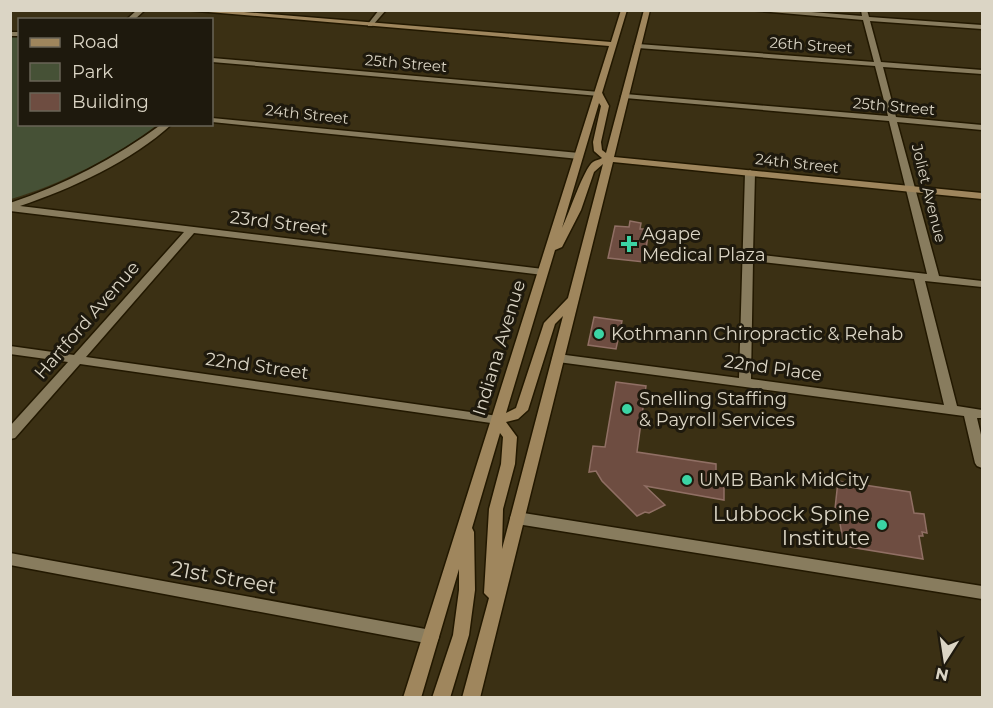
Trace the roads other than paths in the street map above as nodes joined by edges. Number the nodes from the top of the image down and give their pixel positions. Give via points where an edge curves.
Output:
1 (188, 10) edge
2 (383, 10) edge
3 (624, 10) edge
4 (647, 10) edge
5 (753, 10) edge
6 (260, 13) edge
7 (865, 14) edge
8 (370, 25) junction
9 (982, 27) edge
10 (614, 44) junction
11 (638, 46) junction
12 (213, 60) edge
13 (878, 64) junction
14 (982, 72) edge
15 (599, 94) junction
16 (625, 96) junction
17 (892, 119) junction
18 (213, 120) edge
19 (165, 126) edge
20 (982, 127) edge
21 (579, 156) junction
22 (609, 159) junction
23 (750, 173) junction
24 (911, 189) junction
25 (982, 196) edge
26 (10, 207) edge
27 (191, 230) junction
28 (748, 258) junction
29 (543, 272) junction
30 (920, 277) junction
31 (934, 279) junction
32 (982, 284) edge
33 (573, 300) junction
34 (10, 350) edge
35 (558, 358) junction
36 (77, 359) junction
37 (745, 382) junction
38 (951, 410) junction
39 (976, 413) edge
40 (498, 420) junction
41 (10, 435) edge
42 (982, 463) edge
43 (517, 518) junction
44 (467, 519) junction
45 (10, 559) edge
46 (982, 593) edge
47 (491, 617) junction
48 (431, 637) junction
49 (412, 698) edge
50 (441, 698) edge
51 (471, 698) edge

1 - 6 main road
2 - 8 street
3 - 10 main road, Indiana Avenue
4 - 11 main road
5 - 7 street
6 - 8 main road
7 - 9 street
7 - 13 street, Joliet Avenue
8 - 10 main road
10 - 15 main road, Indiana Avenue
11 - 13 street, 26th Street
11 - 16 main road
12 - 15 street, 25th Street
13 - 14 street, 26th Street
13 - 17 street, Joliet Avenue
15 - 21 main road, Indiana Avenue
15 - 22 main road via 605,106 598,152
16 - 17 street, 25th Street
16 - 22 main road
17 - 20 street, 25th Street
17 - 24 street, Joliet Avenue
18 - 21 street, 24th Street
19 - 26 street via 115,159
21 - 29 main road, Indiana Avenue
22 - 23 main road, 24th Street
22 - 29 main road via 590,171 576,210
22 - 33 main road
23 - 24 main road, 24th Street
23 - 28 street
24 - 25 main road, 24th Street
24 - 31 street, Joliet Avenue
26 - 27 street, 23rd Street
27 - 29 street, 23rd Street
27 - 36 street, Hartford Avenue
28 - 30 street
28 - 37 street
29 - 40 main road, Indiana Avenue
30 - 31 street
30 - 38 street
31 - 32 street
33 - 35 main road
33 - 40 main road via 550,323 522,410
34 - 36 street, 22nd Street
35 - 37 street, 22nd Place
35 - 43 main road
36 - 40 street, 22nd Street
36 - 41 street, Hartford Avenue
37 - 38 street, 22nd Place
38 - 39 street, 22nd Place
39 - 42 street
40 - 44 main road, Indiana Avenue
40 - 47 main road via 510,437 508,464 496,509
43 - 46 street
43 - 47 main road
44 - 48 main road, Indiana Avenue
44 - 50 main road via 467,590 461,635
45 - 48 street, 21st Street
47 - 51 main road
48 - 49 main road, Indiana Avenue

